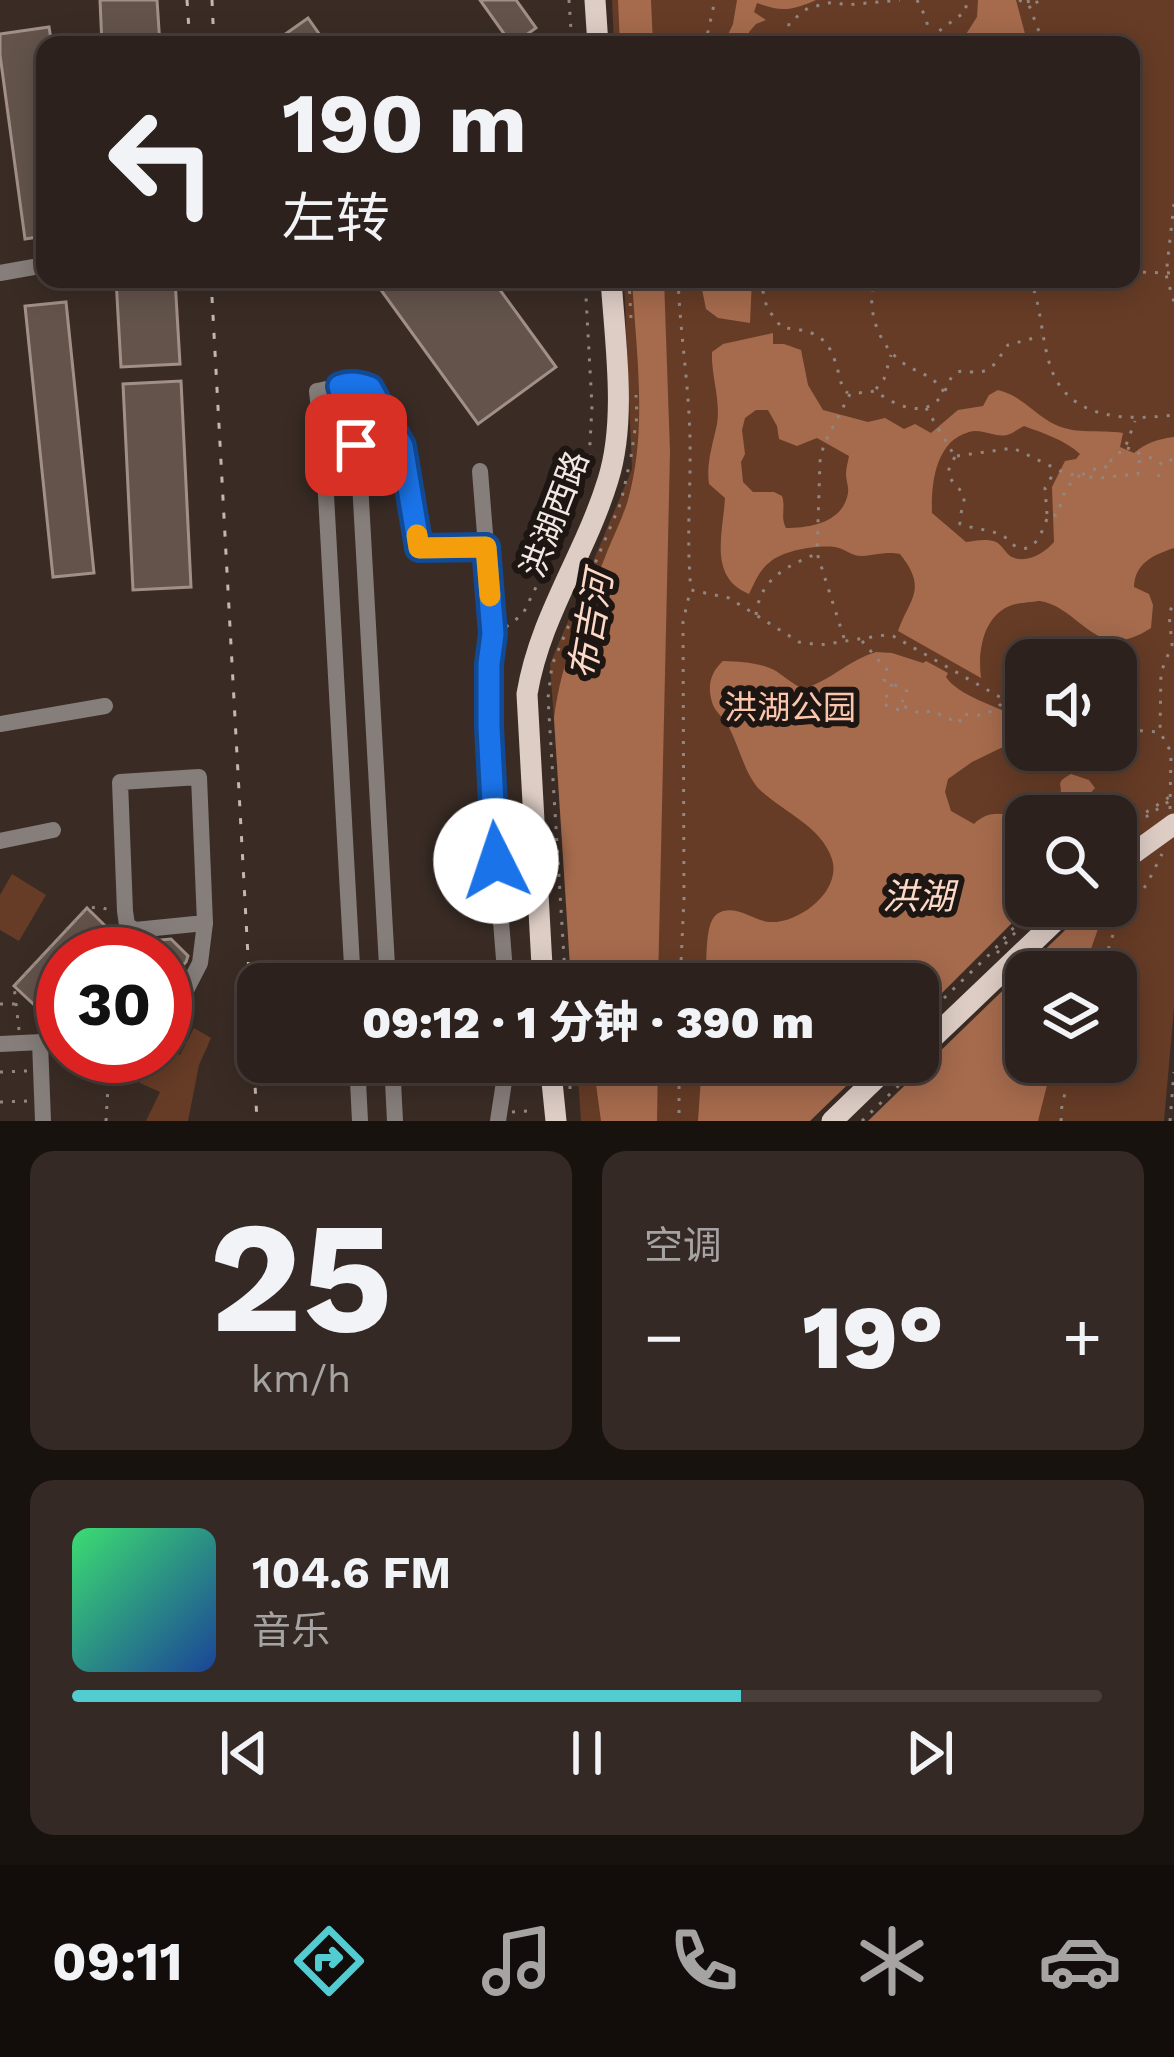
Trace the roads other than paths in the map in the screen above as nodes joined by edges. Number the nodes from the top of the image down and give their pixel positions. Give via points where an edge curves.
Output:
1 (582, 0) edge
2 (595, 0) edge
3 (584, 36) edge
4 (597, 36) edge
5 (36, 267) edge
6 (0, 273) edge
7 (598, 288) edge
8 (611, 288) edge
9 (340, 386) junction
10 (480, 471) dead end
11 (486, 547) junction
12 (105, 706) dead end
13 (0, 724) edge
14 (1170, 816) edge
15 (53, 830) dead end
16 (1137, 836) edge
17 (0, 841) edge
18 (1137, 847) edge
19 (205, 923) junction
20 (1032, 927) edge
21 (1049, 927) edge
22 (352, 963) edge
23 (387, 963) edge
24 (504, 963) edge
25 (530, 963) edge
26 (542, 963) edge
27 (192, 978) edge
28 (939, 1017) edge
29 (939, 1032) edge
30 (31, 1042) junction
31 (36, 1042) edge
32 (0, 1044) edge
33 (358, 1083) edge
34 (393, 1083) edge
35 (506, 1083) edge
36 (536, 1083) edge
37 (552, 1083) edge
38 (871, 1083) edge
39 (886, 1083) edge
40 (535, 1116) edge
41 (504, 1117) edge
42 (43, 1121) edge
43 (360, 1121) edge
44 (395, 1121) edge
45 (556, 1121) edge
46 (832, 1121) edge
47 (846, 1121) edge

1 - 3 main road
2 - 4 main road
5 - 6 street
7 - 25 main road, 洪湖西路 via 602,447 524,645 515,692
8 - 26 main road, 洪湖西路 via 618,419 610,477 541,634 527,694
9 - 11 street via 370,388 402,446 419,548
9 - 22 street via 316,391
9 - 23 street via 360,482
10 - 11 street
11 - 24 street
12 - 13 street
14 - 16 main road
14 - 18 main road, bridge
15 - 17 street
19 - 19 street via 199,777 119,782 127,926
19 - 27 street
20 - 28 main road
21 - 29 main road
30 - 31 street
30 - 32 street
30 - 42 street
33 - 43 street
34 - 44 street
35 - 41 street
36 - 40 main road
37 - 45 main road
38 - 46 main road
39 - 47 main road

